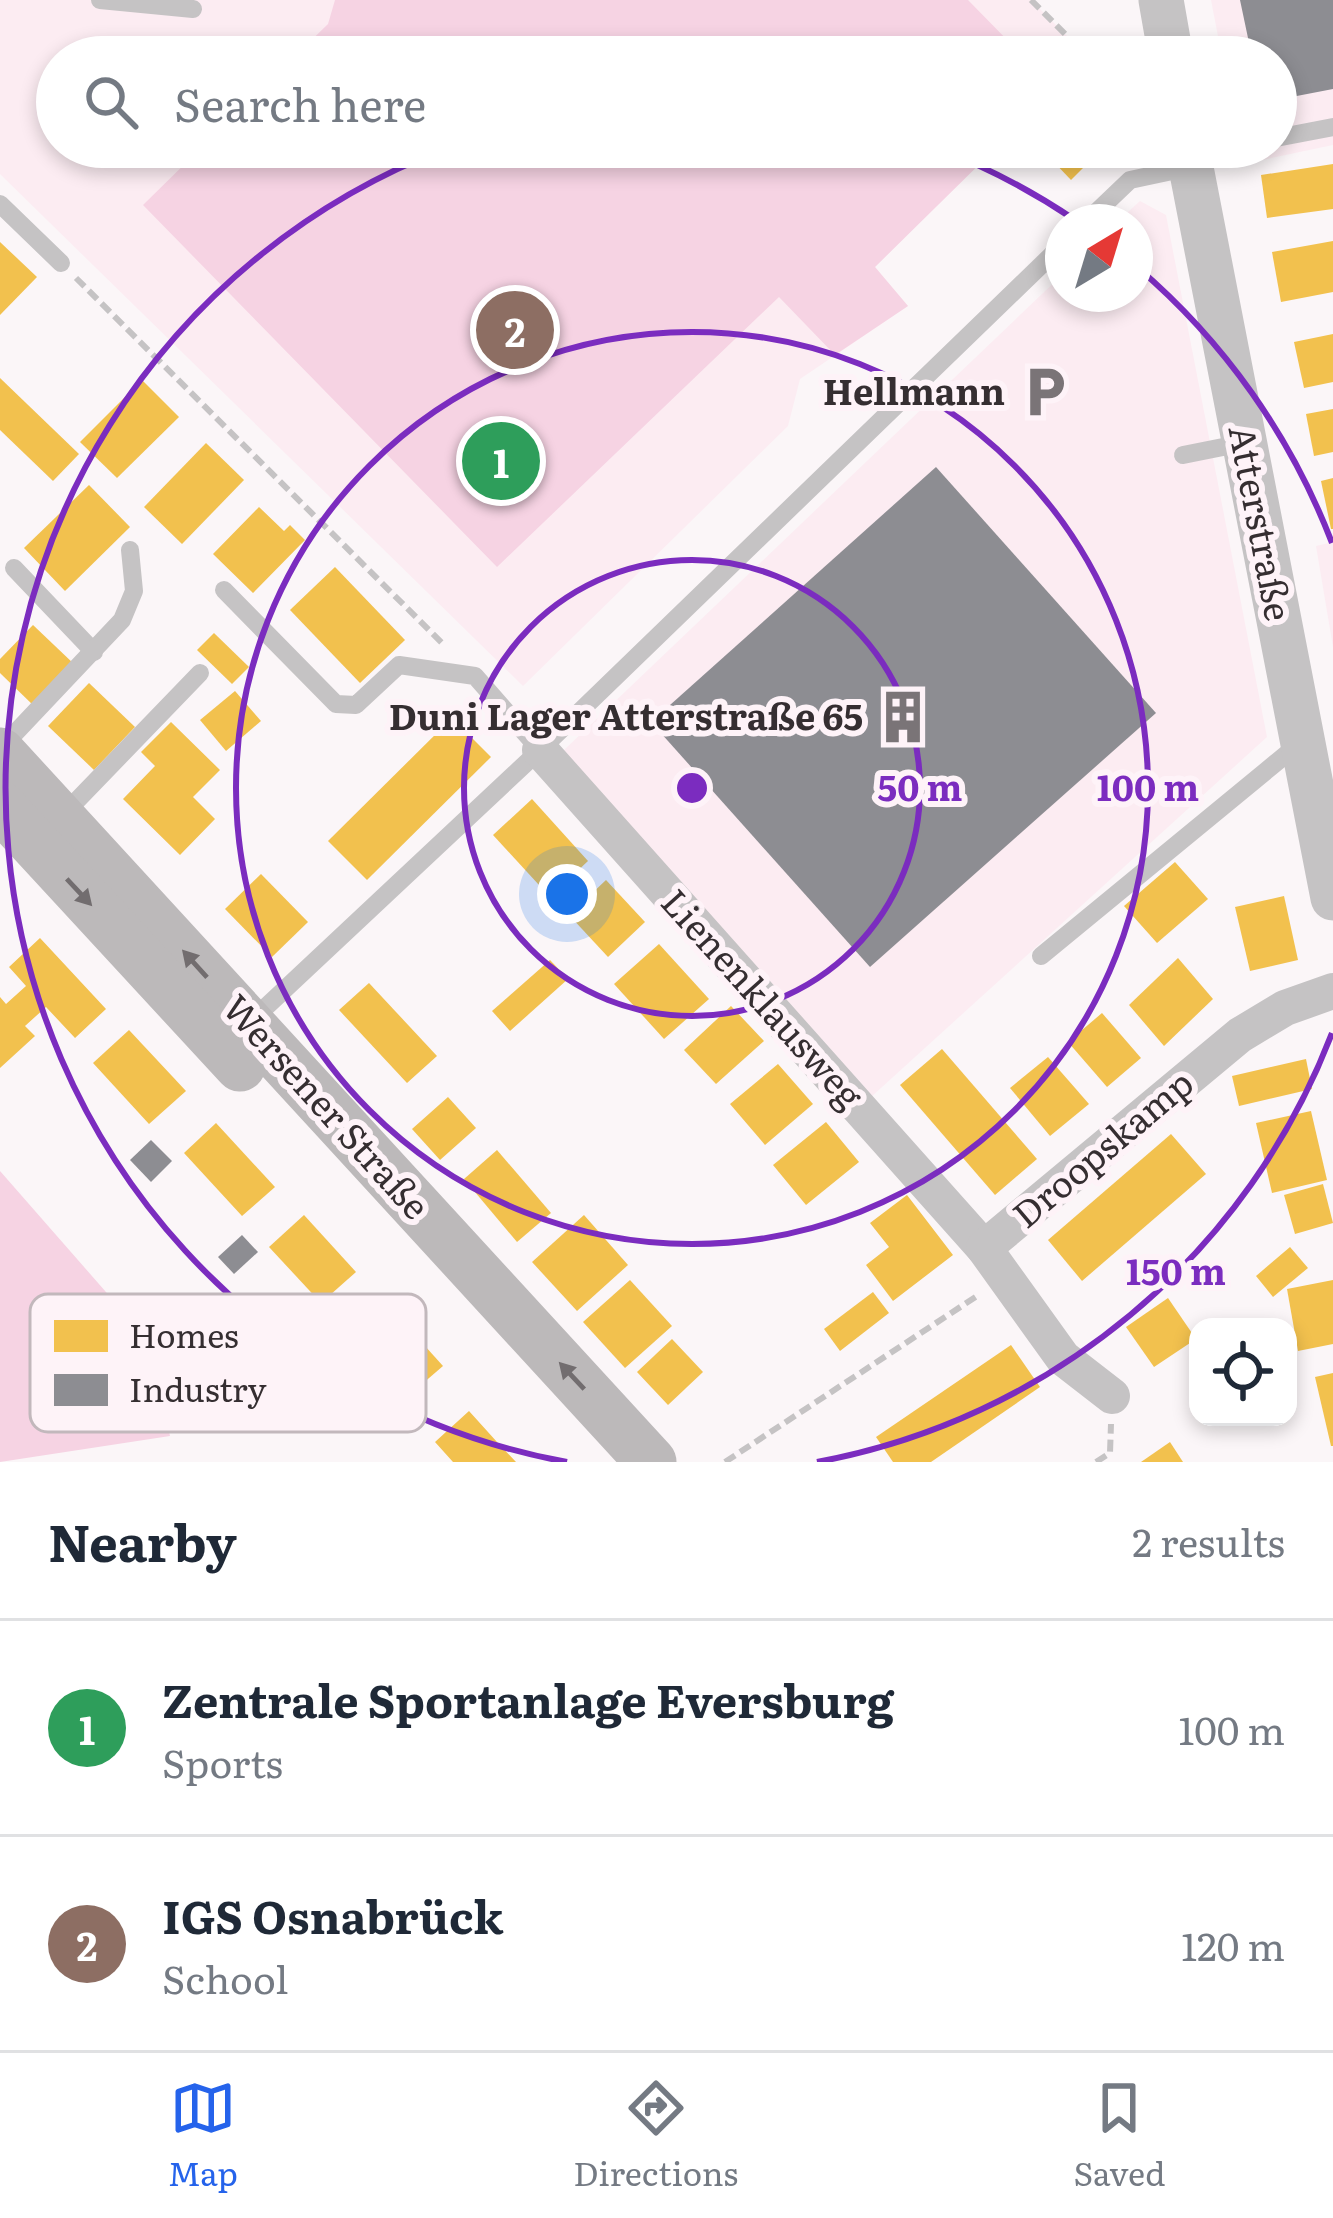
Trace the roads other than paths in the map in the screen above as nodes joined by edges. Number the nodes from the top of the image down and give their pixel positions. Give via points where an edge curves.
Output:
1 (100, 0) edge
2 (1161, 0) edge
3 (193, 9) dead end
4 (1167, 36) edge
5 (1333, 127) edge
6 (1297, 134) edge
7 (1161, 168) edge
8 (1191, 168) edge
9 (0, 204) edge
10 (1105, 204) edge
11 (1045, 261) edge
12 (61, 263) road end
13 (1245, 442) junction
14 (1183, 455) dead end
15 (130, 550) dead end
16 (14, 568) dead end
17 (224, 590) dead end
18 (94, 652) junction
19 (200, 674) dead end
20 (1300, 743) junction
21 (540, 750) junction
22 (0, 751) edge
23 (0, 806) edge
24 (60, 818) junction
25 (1330, 868) edge
26 (1041, 956) dead end
27 (1333, 992) edge
28 (248, 1023) junction
29 (984, 1248) junction
30 (1112, 1396) road end
31 (603, 1462) edge
32 (651, 1462) edge

1 - 3 lane
2 - 4 street
5 - 6 lane
7 - 10 lane via 1130,180
8 - 13 street, Atterstraße
9 - 12 lane
11 - 21 lane
13 - 14 lane
13 - 20 street, Atterstraße
15 - 18 lane via 134,591
16 - 18 lane
17 - 21 lane via 336,704 356,705 400,664 475,676
18 - 22 lane
19 - 24 lane
20 - 25 street, Atterstraße
20 - 26 lane
21 - 28 lane
21 - 29 street, Lienenklausweg
22 - 24 main road, Wersener Straße
23 -> 31 main road, Wersener Straße
28 -> 24 main road, Wersener Straße
27 - 29 street, Droopskamp via 1285,1007 1240,1035
32 -> 28 main road, Wersener Straße
29 - 30 street, Droopskamp via 1063,1358

